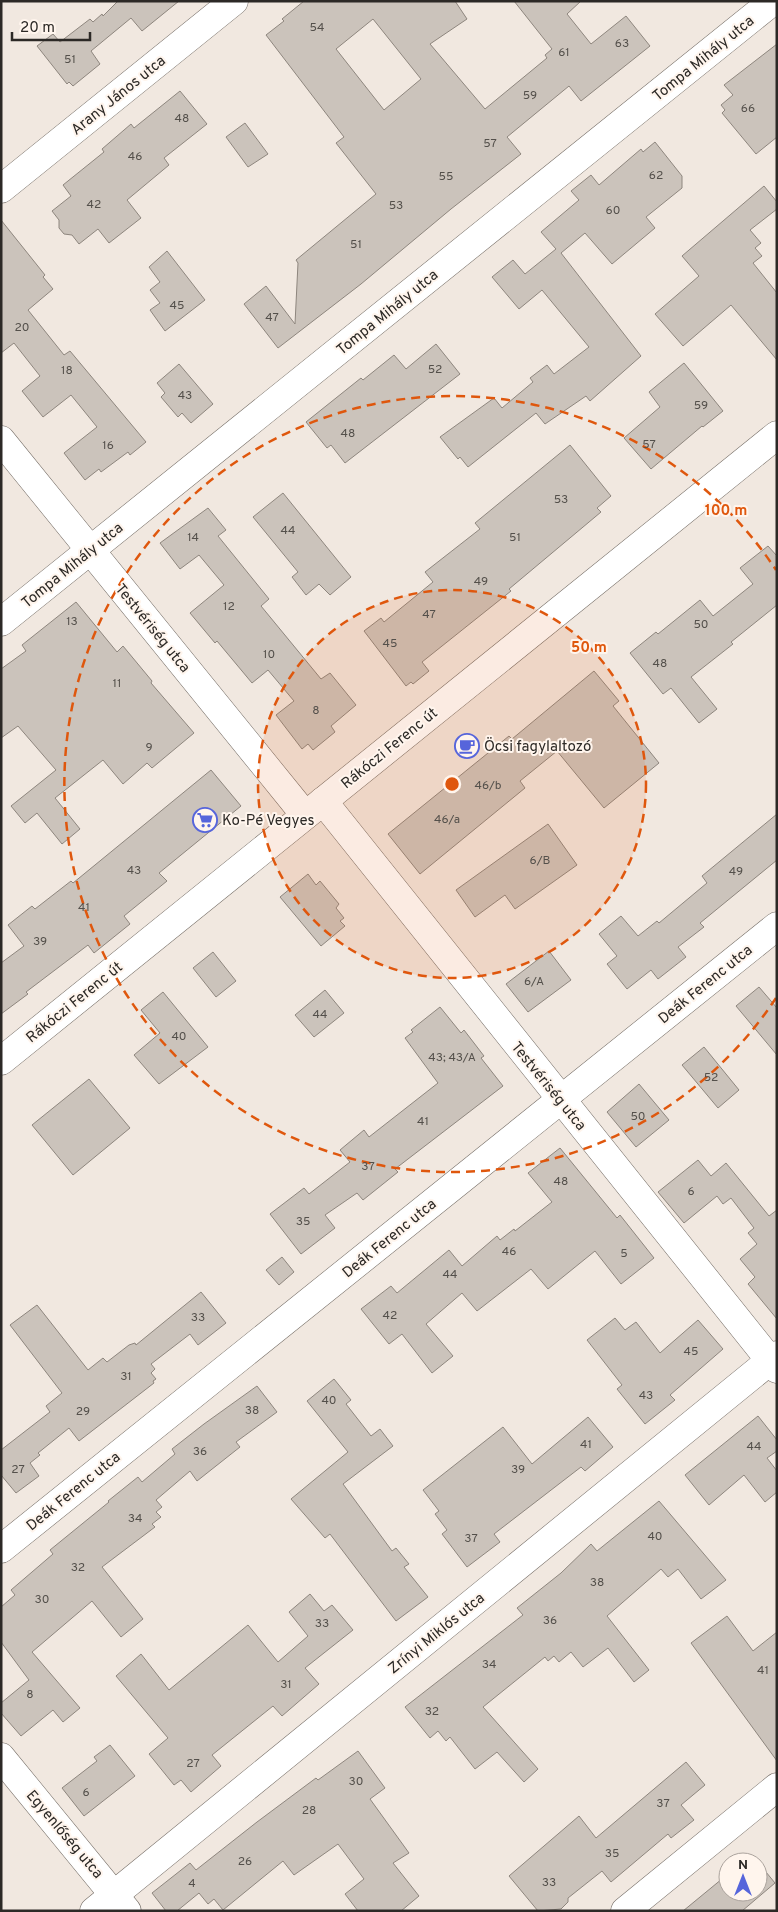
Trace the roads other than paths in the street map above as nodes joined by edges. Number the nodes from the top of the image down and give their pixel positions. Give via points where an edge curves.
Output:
1 (234, 1) edge
2 (774, 1) edge
3 (1, 189) edge
4 (777, 435) edge
5 (1, 440) edge
6 (91, 550) junction
7 (1, 622) edge
8 (314, 808) junction
9 (777, 926) edge
10 (1, 1061) edge
11 (560, 1100) junction
12 (774, 1362) edge
13 (1, 1549) edge
14 (1, 1757) edge
15 (777, 1787) edge
16 (112, 1905) edge
17 (625, 1911) edge

1 - 3 street, Arany János utca
2 - 6 street, Tompa Mihály utca
4 - 8 street, Rákóczi Ferenc út
5 - 6 street, Testvériség utca
6 - 7 street, Tompa Mihály utca
6 - 8 street, Testvériség utca
8 - 10 street, Rákóczi Ferenc út
8 - 11 street, Testvériség utca
9 - 11 street, Deák Ferenc utca
11 - 12 street, Testvériség utca
11 - 13 street, Deák Ferenc utca
12 - 16 street, Zrínyi Miklós utca
14 - 16 street, Egyenlőség utca
15 - 17 street

